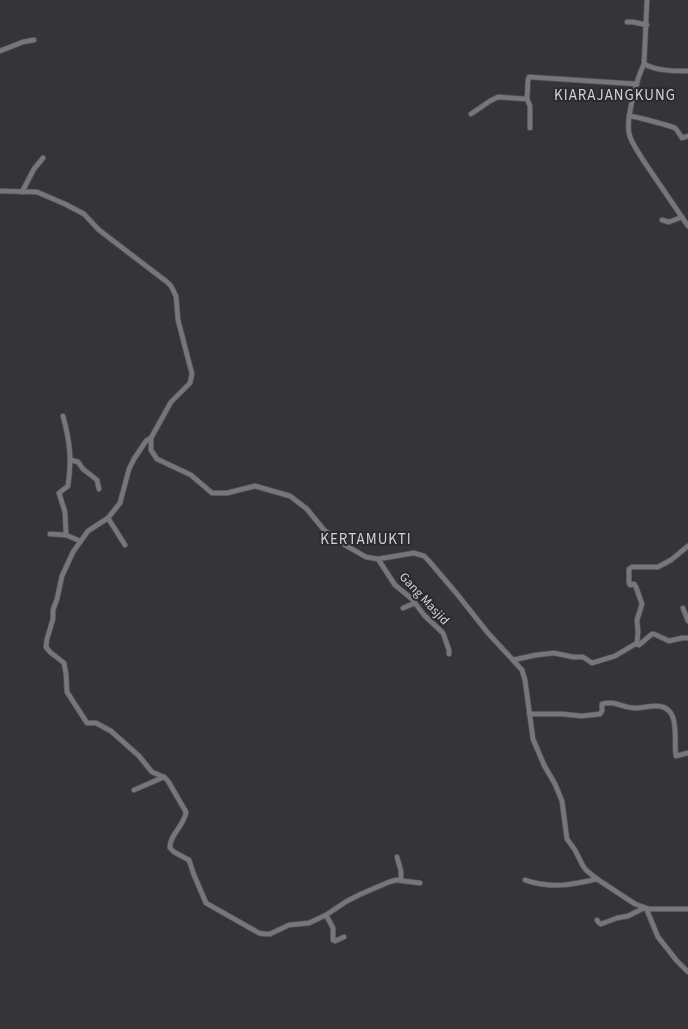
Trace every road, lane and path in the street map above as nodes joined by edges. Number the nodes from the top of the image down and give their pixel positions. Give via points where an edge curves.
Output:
1 (647, 0) edge
2 (627, 22) dead end
3 (647, 25) junction
4 (34, 40) dead end
5 (0, 51) edge
6 (644, 64) junction
7 (688, 71) edge
8 (637, 84) junction
9 (528, 99) junction
10 (471, 114) dead end
11 (629, 116) junction
12 (530, 128) dead end
13 (688, 136) edge
14 (43, 158) dead end
15 (0, 191) edge
16 (22, 192) junction
17 (682, 217) junction
18 (662, 220) dead end
19 (688, 226) edge
20 (63, 416) dead end
21 (151, 438) junction
22 (71, 460) junction
23 (99, 489) dead end
24 (108, 518) junction
25 (50, 534) dead end
26 (66, 535) junction
27 (80, 540) junction
28 (126, 546) dead end
29 (688, 546) edge
30 (378, 559) junction
31 (415, 603) junction
32 (403, 608) dead end
33 (686, 611) edge
34 (688, 621) edge
35 (688, 638) edge
36 (636, 644) junction
37 (449, 654) dead end
38 (512, 660) junction
39 (529, 714) junction
40 (688, 753) edge
41 (164, 777) junction
42 (134, 790) dead end
43 (397, 857) dead end
44 (597, 879) junction
45 (401, 880) junction
46 (525, 880) dead end
47 (420, 883) dead end
48 (645, 908) junction
49 (688, 910) edge
50 (326, 915) junction
51 (597, 920) dead end
52 (344, 937) dead end
53 (688, 972) edge

1 - 3 street
2 - 3 street
3 - 6 street
4 - 5 street
6 - 7 street via 673,71
6 - 8 street
8 - 9 street via 530,77
8 - 11 street
9 - 10 street via 495,98
9 - 12 street
11 - 13 street via 671,126 682,138
11 - 17 street via 628,131 631,141
14 - 16 street
15 - 16 street
16 - 21 street via 40,193 84,214 99,230 174,290 191,378 171,402
17 - 18 street via 669,222
17 - 19 street
20 - 22 street
21 - 24 street via 134,459 122,499
21 - 30 street via 151,450 157,459 191,475 212,492 227,493 255,486 290,496 307,509 324,530 366,557
22 - 23 street via 78,462 97,480
22 - 26 street via 68,486 59,493 65,512
24 - 27 street via 88,531
24 - 28 street
25 - 26 street
26 - 27 street
27 - 41 street via 62,576 52,610 53,619 46,647 64,663 67,692 86,723 96,723 111,731 139,756 152,772
29 - 36 street via 658,567 629,568 629,583 636,587 642,604 637,620
30 - 31 street, Gang Masjid via 395,585
30 - 38 street via 414,553 424,556
31 - 32 street
31 - 37 street, Gang Masjid via 443,633
33 - 34 street
35 - 36 street via 668,641 652,634 639,645
36 - 38 street via 615,656 592,663 583,657 554,653
38 - 39 street via 524,674
39 - 40 street via 600,714 602,704 608,702 631,708 666,708 670,710 674,721 676,756
39 - 44 street via 535,746 562,801 567,839 586,870
41 - 42 street
41 - 50 street via 186,812 170,848 189,860 206,903 264,934 270,934 289,925 309,924
43 - 45 street via 402,871
44 - 46 street via 554,886
44 - 48 street
45 - 47 street
45 - 50 street via 389,882 361,894
48 - 49 street
48 - 51 street via 601,924
48 - 53 street via 658,938
50 - 52 street via 333,928 333,940

